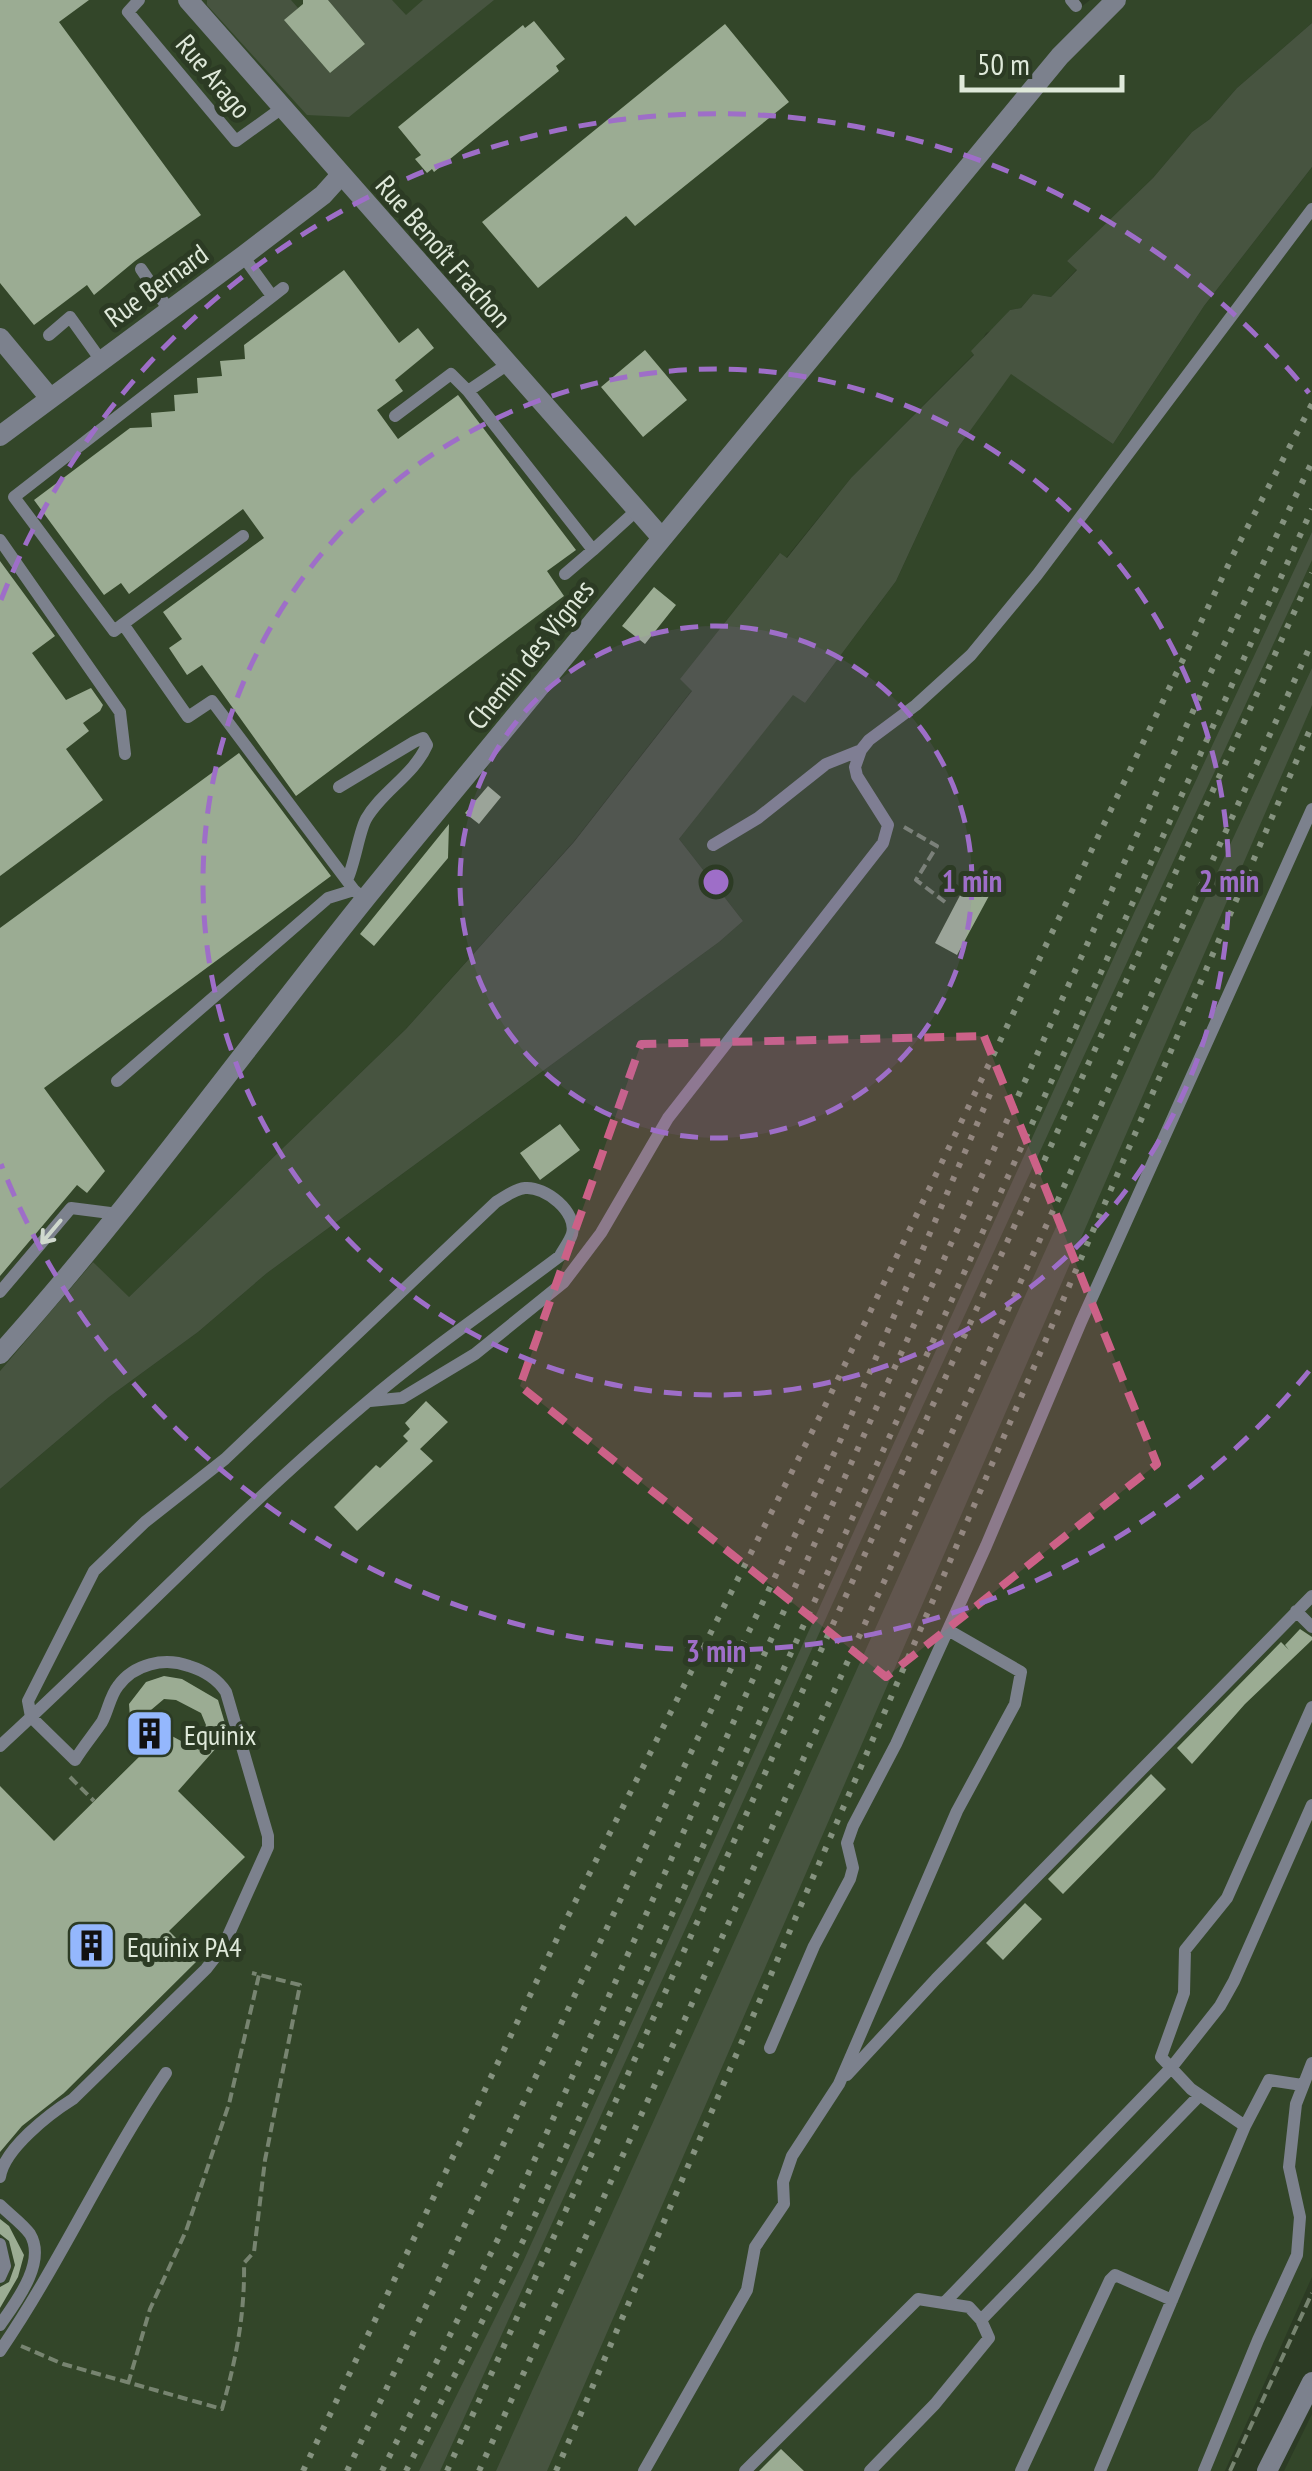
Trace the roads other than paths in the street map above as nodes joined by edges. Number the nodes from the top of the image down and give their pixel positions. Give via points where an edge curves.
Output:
1 (139, 0) edge
2 (188, 0) edge
3 (1116, 0) edge
4 (282, 108) junction
5 (341, 175) junction
6 (1312, 209) edge
7 (243, 256) junction
8 (142, 269) dead end
9 (169, 310) junction
10 (49, 335) dead end
11 (0, 338) edge
12 (100, 359) junction
13 (508, 364) junction
14 (468, 391) junction
15 (50, 398) junction
16 (395, 416) dead end
17 (0, 436) edge
18 (637, 510) junction
19 (243, 536) dead end
20 (660, 537) junction
21 (0, 540) edge
22 (593, 550) junction
23 (566, 574) dead end
24 (123, 624) junction
25 (860, 750) junction
26 (125, 754) dead end
27 (339, 787) dead end
28 (1312, 809) edge
29 (713, 845) dead end
30 (356, 890) junction
31 (118, 1081) dead end
32 (118, 1214) junction
33 (0, 1292) edge
34 (0, 1354) edge
35 (367, 1402) junction
36 (1312, 1596) edge
37 (1296, 1612) junction
38 (1312, 1628) edge
39 (948, 1630) junction
40 (1312, 1707) edge
41 (31, 1717) junction
42 (0, 1746) edge
43 (1312, 1805) edge
44 (770, 2048) dead end
45 (1312, 2064) edge
46 (1171, 2068) junction
47 (166, 2073) dead end
48 (839, 2084) junction
49 (1302, 2085) junction
50 (1200, 2096) junction
51 (1244, 2126) junction
52 (0, 2177) edge
53 (0, 2205) edge
54 (0, 2244) edge
55 (0, 2277) edge
56 (1172, 2300) junction
57 (945, 2302) junction
58 (981, 2320) junction
59 (0, 2324) edge
60 (0, 2350) edge
61 (1312, 2382) edge
62 (644, 2471) edge
63 (746, 2471) edge
64 (870, 2471) edge
65 (1021, 2471) edge
66 (1100, 2471) edge
67 (1204, 2471) edge
68 (1267, 2471) edge

1 - 4 lane, Rue Arago via 128,12 236,141
2 - 4 street, Rue Benoît Frachon
3 - 20 street, Chemin des Vignes via 1060,56
4 - 5 street, Rue Benoît Frachon
5 - 7 street, Rue Bernard
5 - 13 street, Rue Benoît Frachon
6 - 25 lane via 971,654
7 - 9 street, Rue Bernard
7 - 24 lane via 278,292 14,497 114,631
8 - 9 lane
9 - 12 street, Rue Bernard
10 - 12 lane via 70,317
11 - 15 street
12 - 15 street, Rue Bernard
13 - 14 lane
13 - 18 street, Rue Benoît Frachon
14 - 16 lane via 451,374
14 - 22 lane
15 - 17 street, Rue Bernard
18 - 20 street, Rue Benoît Frachon
18 - 22 lane
19 - 24 lane
20 - 30 street, Chemin des Vignes
21 - 26 lane via 120,712
22 - 23 lane
24 - 30 lane via 188,717 212,701
25 - 29 lane via 826,764
25 - 35 lane via 858,776 888,825 882,844 668,1118 601,1233 564,1282 474,1354 416,1390
27 - 30 lane via 414,742 424,738 428,745 364,823
28 - 39 lane
30 - 31 lane via 328,898
30 - 32 street, Chemin des Vignes
32 -> 33 lane via 72,1208
32 - 34 street, Chemin des Vignes
35 - 41 lane
35 - 41 lane via 560,1256 572,1234 562,1207 540,1188 520,1188 496,1202 225,1459 116,1548 94,1571 42,1668 28,1701
36 - 37 lane
37 - 38 lane
37 - 48 lane
39 - 44 lane via 853,1826 847,1843 850,1878
39 - 48 lane via 1021,1672 1015,1704 957,1811
40 - 46 lane via 1227,1898 1186,1950 1184,1993 1161,2057
41 - 42 lane
41 - 52 lane via 75,1760 116,1687 134,1671 163,1662 199,1669 218,1680 232,1706 268,1847 224,1947 73,2100 50,2113 2,2164
43 - 46 lane via 1234,1981
45 - 49 lane
46 - 50 lane
46 - 57 lane
47 - 60 lane
48 - 62 lane via 792,2156 784,2204 755,2247 747,2290
49 - 51 lane via 1269,2080
49 - 67 lane via 1289,2167 1300,2217 1298,2255
50 - 51 lane
50 - 58 lane
51 - 56 lane
53 - 59 lane via 31,2236 35,2258
54 - 55 lane
56 - 65 lane via 1114,2275
56 - 66 lane
57 - 58 lane via 969,2307
57 - 63 lane via 918,2299
58 - 64 lane via 989,2338
61 - 68 street

